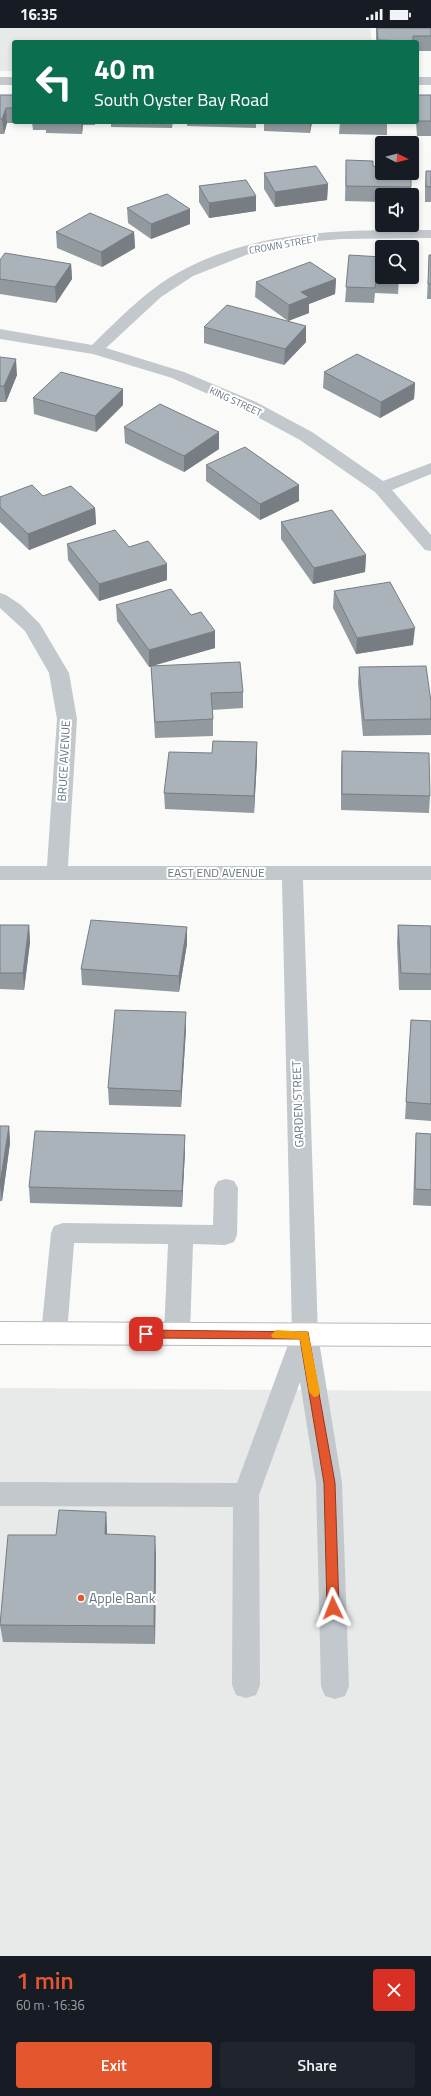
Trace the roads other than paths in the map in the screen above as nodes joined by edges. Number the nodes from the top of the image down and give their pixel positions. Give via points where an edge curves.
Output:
1 (0, 80) edge
2 (12, 80) edge
3 (419, 81) edge
4 (431, 81) edge
5 (431, 234) edge
6 (0, 334) edge
7 (95, 350) junction
8 (431, 468) edge
9 (381, 488) junction
10 (431, 546) edge
11 (0, 599) edge
12 (292, 872) junction
13 (0, 873) edge
14 (57, 873) junction
15 (431, 873) edge
16 (226, 1188) dead end
17 (181, 1234) junction
18 (0, 1333) edge
19 (54, 1334) junction
20 (177, 1334) junction
21 (305, 1335) junction
22 (431, 1336) edge
23 (0, 1494) edge
24 (246, 1495) junction
25 (246, 1685) dead end
26 (335, 1686) dead end

1 - 2 street
3 - 4 street
5 - 7 street, CROWN STREET via 341,235 306,238 247,249 188,274 156,294
6 - 7 street, KING STREET
7 - 9 street, KING STREET via 178,375 250,406 306,436
8 - 9 street
9 - 10 street, KING STREET
11 - 14 street, BRUCE AVENUE via 33,628 59,673 67,719
12 - 14 street, EAST END AVENUE
12 - 15 street, EAST END AVENUE
12 - 21 street, GARDEN STREET
13 - 14 street, EAST END AVENUE
16 - 17 street via 225,1235
17 - 19 street via 63,1233
17 - 20 street
18 - 19 main road
19 - 20 main road
20 - 21 main road
21 - 22 main road
21 - 24 street
21 - 26 street via 329,1483
23 - 24 street
24 - 25 street

